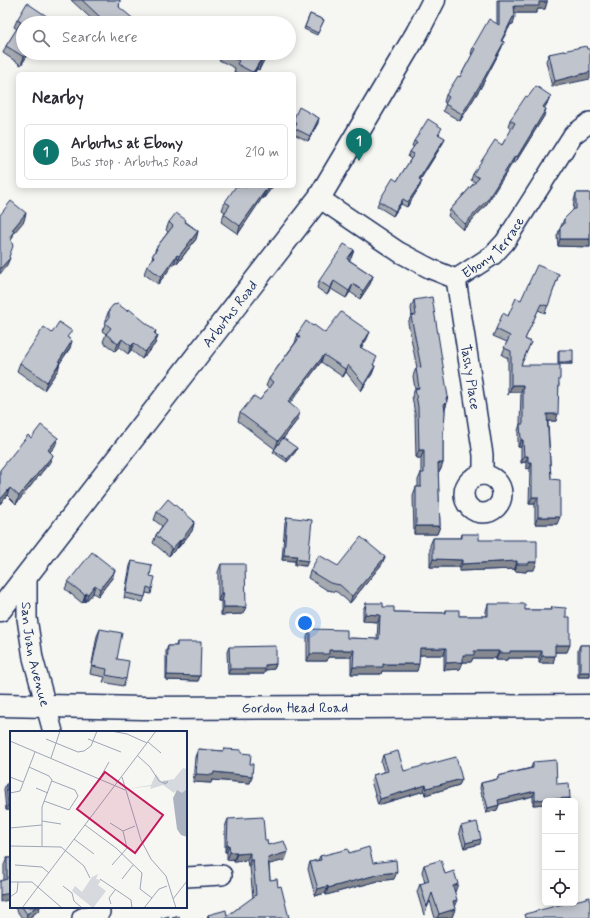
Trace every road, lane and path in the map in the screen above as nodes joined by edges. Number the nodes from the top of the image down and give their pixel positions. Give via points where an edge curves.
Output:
1 (434, 0) edge
2 (590, 122) edge
3 (319, 198) junction
4 (456, 279) junction
5 (483, 475) dead end
6 (27, 574) junction
7 (0, 610) edge
8 (0, 704) edge
9 (46, 705) junction
10 (590, 706) edge
11 (53, 731) edge
12 (222, 875) dead end
13 (187, 877) edge
14 (100, 912) edge
15 (82, 918) edge

1 - 3 main road, Arbutus Road via 417,34
2 - 4 street, Ebony Terrace via 574,135 505,242 493,255
3 - 4 street, Ebony Terrace via 399,252
3 - 6 main road, Arbutus Road
4 - 5 street, Tashy Place
6 - 7 main road, Arbutus Road
6 - 9 street, San Juan Avenue via 27,618 33,658
8 - 9 main road, Gordon Head Road
9 - 10 main road, Gordon Head Road via 143,708
9 - 11 street, San Juan Avenue
12 - 13 street
14 - 15 street

